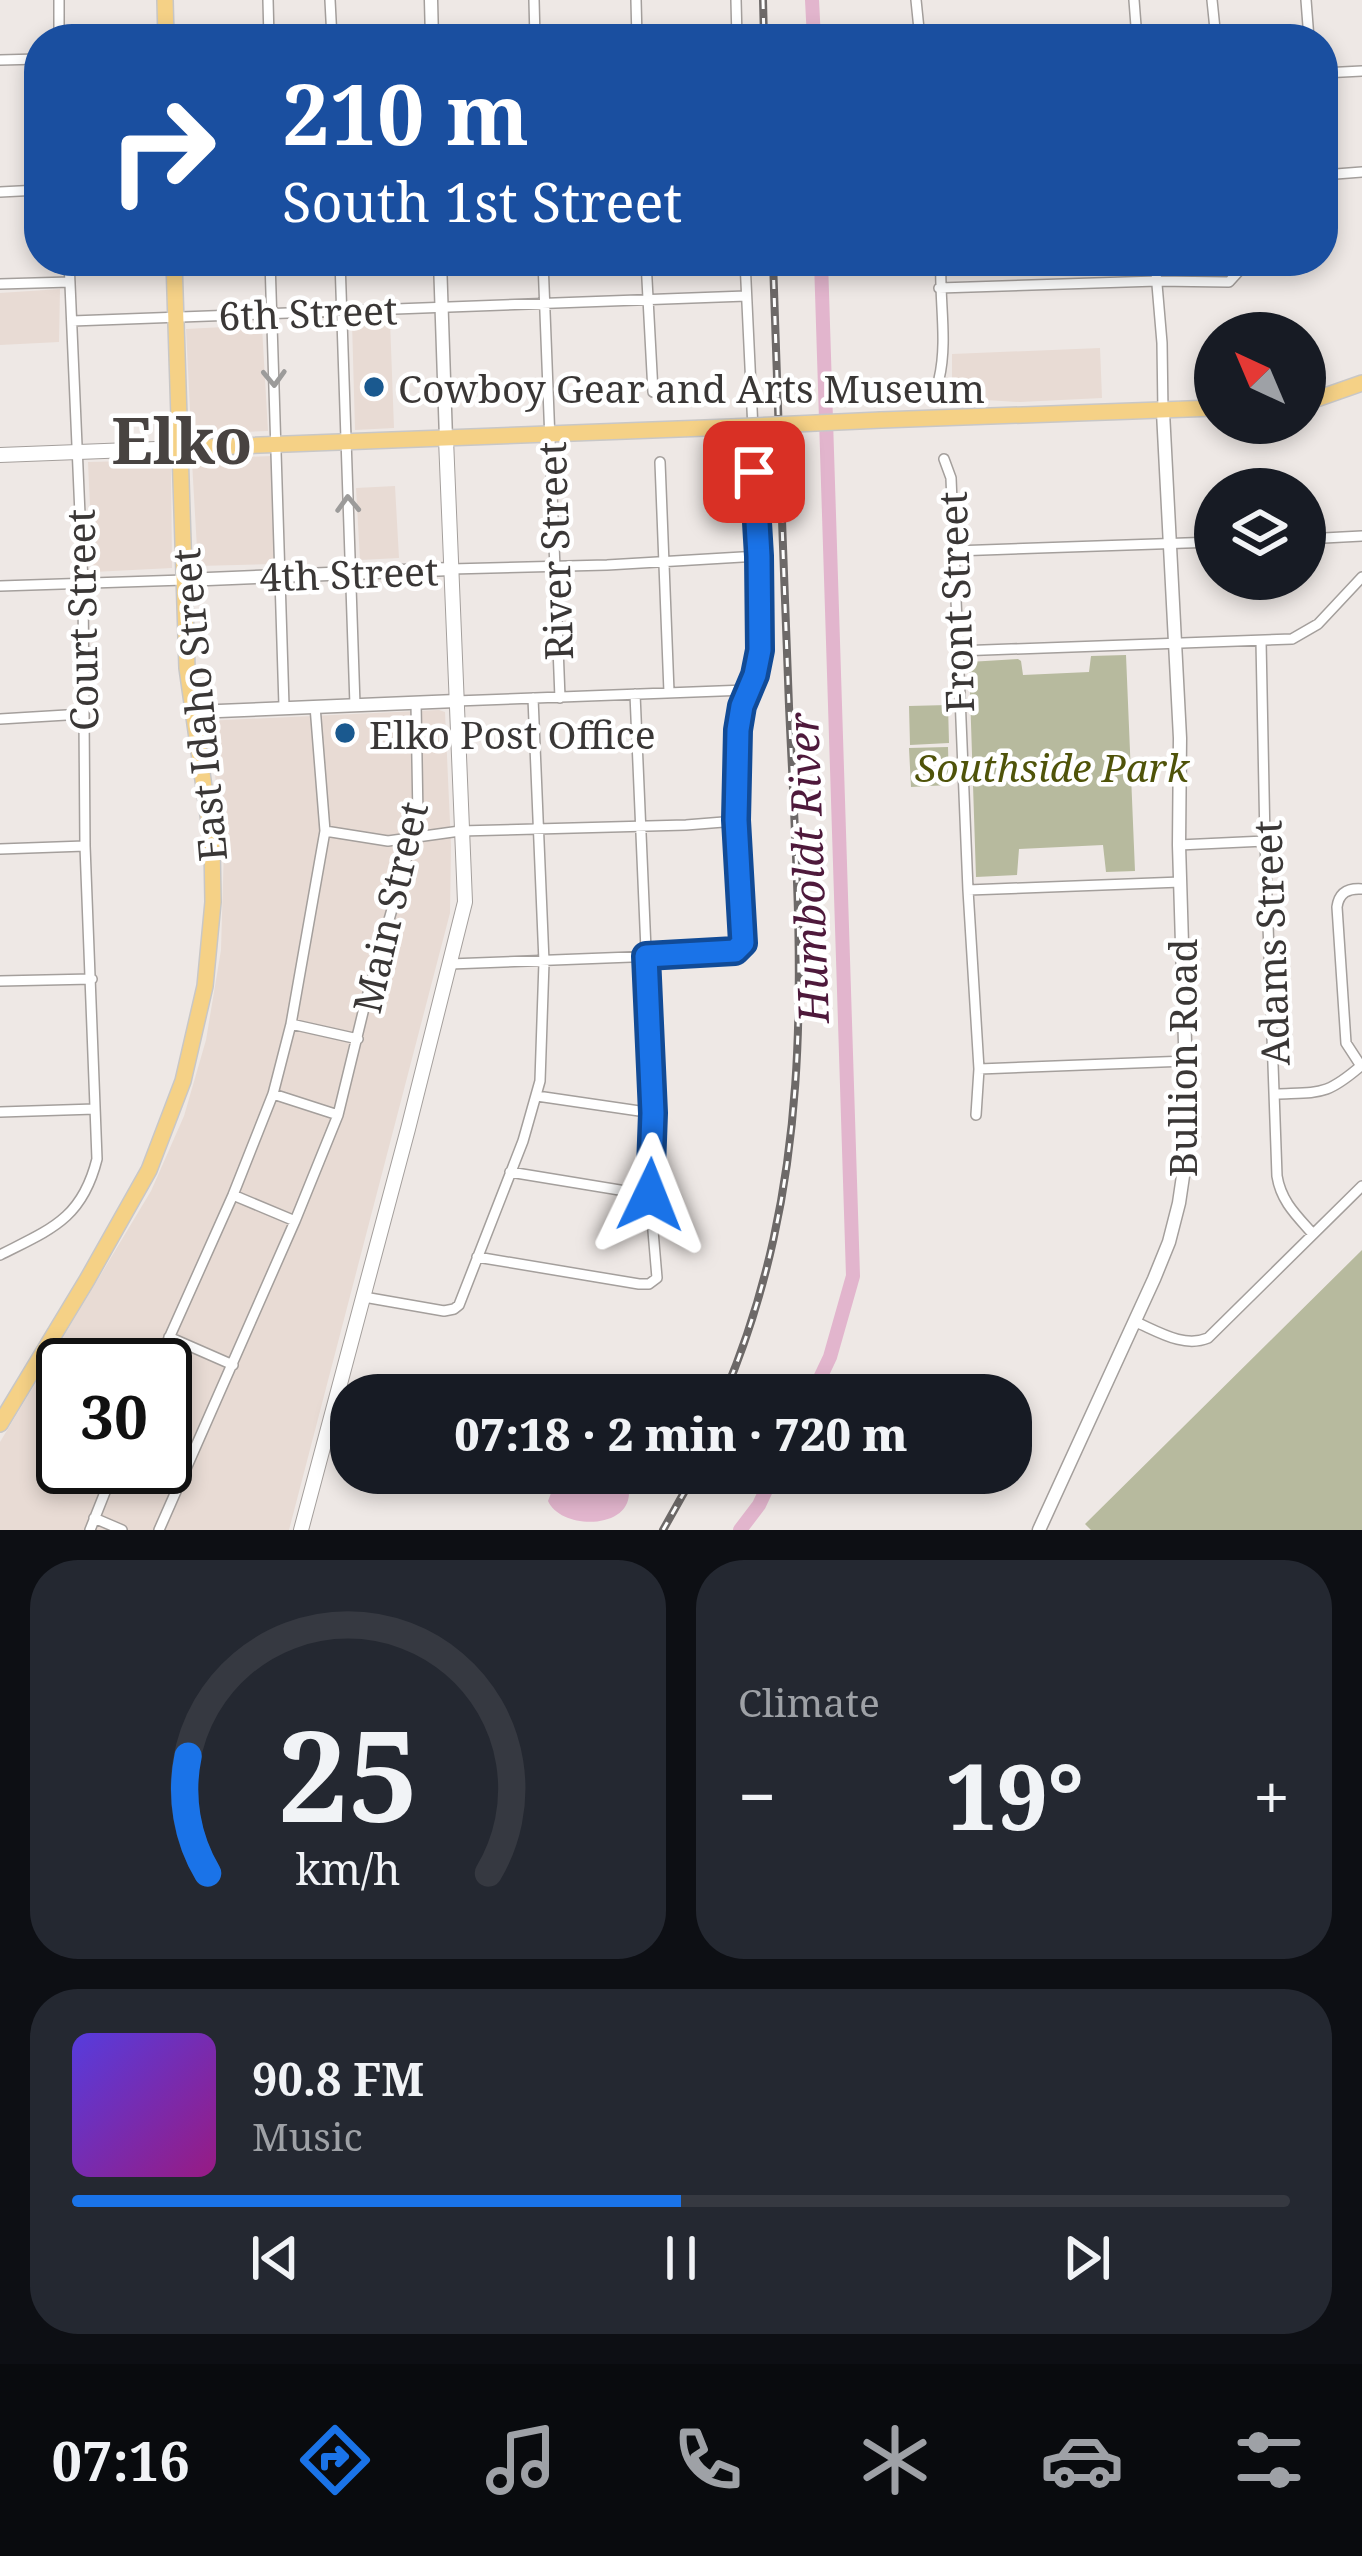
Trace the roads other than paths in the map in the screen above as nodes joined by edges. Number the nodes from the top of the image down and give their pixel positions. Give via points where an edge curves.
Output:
1 (70, 276) edge
2 (175, 276) edge
3 (271, 276) edge
4 (341, 276) edge
5 (441, 276) edge
6 (543, 276) edge
7 (646, 276) edge
8 (745, 276) edge
9 (940, 276) edge
10 (1156, 276) edge
11 (1237, 276) edge
12 (1157, 280) junction
13 (70, 282) junction
14 (0, 284) edge
15 (939, 289) junction
16 (746, 296) junction
17 (647, 299) junction
18 (544, 303) junction
19 (442, 307) junction
20 (342, 310) junction
21 (272, 313) junction
22 (176, 317) junction
23 (72, 320) junction
24 (939, 379) dead end
25 (1362, 383) edge
26 (653, 392) dead end
27 (1326, 396) edge
28 (1194, 410) edge
29 (1163, 412) junction
30 (549, 435) junction
31 (446, 439) junction
32 (346, 442) junction
33 (275, 445) junction
34 (182, 448) junction
35 (76, 452) junction
36 (0, 455) edge
37 (944, 459) dead end
38 (660, 462) dead end
39 (1362, 536) edge
40 (1326, 538) edge
41 (1194, 543) edge
42 (1171, 544) junction
43 (954, 551) junction
44 (759, 556) junction
45 (664, 562) junction
46 (554, 565) junction
47 (451, 569) junction
48 (351, 573) junction
49 (279, 577) junction
50 (1362, 578) edge
51 (184, 580) junction
52 (83, 584) junction
53 (0, 586) edge
54 (1261, 641) junction
55 (1175, 644) junction
56 (957, 651) junction
57 (746, 690) junction
58 (669, 692) junction
59 (635, 694) junction
60 (533, 698) junction
61 (560, 698) junction
62 (456, 701) junction
63 (416, 703) junction
64 (355, 705) junction
65 (284, 706) junction
66 (315, 706) junction
67 (194, 712) junction
68 (83, 714) junction
69 (0, 718) edge
70 (736, 820) junction
71 (639, 826) junction
72 (537, 828) junction
73 (325, 831) junction
74 (460, 831) junction
75 (415, 836) junction
76 (1265, 842) junction
77 (1179, 845) junction
78 (86, 846) junction
79 (0, 849) edge
80 (1181, 882) junction
81 (1362, 889) edge
82 (968, 890) junction
83 (646, 956) junction
84 (544, 962) junction
85 (450, 964) junction
86 (92, 979) junction
87 (0, 981) edge
88 (291, 1024) junction
89 (358, 1039) junction
90 (1187, 1061) junction
91 (1362, 1066) edge
92 (979, 1069) junction
93 (273, 1094) junction
94 (1276, 1094) junction
95 (537, 1096) junction
96 (95, 1109) junction
97 (0, 1112) edge
98 (653, 1113) junction
99 (338, 1115) junction
100 (976, 1115) dead end
101 (510, 1172) junction
102 (1362, 1186) edge
103 (233, 1195) junction
104 (650, 1195) junction
105 (295, 1221) junction
106 (1312, 1233) junction
107 (0, 1255) edge
108 (477, 1257) junction
109 (364, 1297) junction
110 (1136, 1322) junction
111 (169, 1337) joint
112 (233, 1365) junction
113 (0, 1424) edge
114 (192, 1458) edge
115 (104, 1494) edge
116 (176, 1494) edge
117 (92, 1524) edge
118 (122, 1530) edge
119 (160, 1530) edge
120 (301, 1530) edge
121 (1039, 1530) edge

1 - 13 street, Court Street
2 - 22 main road, East Idaho Street
3 - 21 street
4 - 20 street
5 - 19 street
6 - 18 street, River Street
7 - 17 street
8 - 16 street
9 - 15 street
10 - 12 street
11 - 12 street
12 - 15 street
12 - 29 street
13 - 14 street
13 - 23 street, Court Street
15 - 24 street
16 - 17 street, 6th Street
16 - 44 street
17 - 18 street, 6th Street
17 - 26 street
18 - 19 street, 6th Street
18 - 30 street, River Street
19 - 20 street, 6th Street
19 - 31 street
20 - 21 street, 6th Street
20 - 32 street
21 - 22 street, 6th Street
21 -> 33 street
22 - 23 street, 6th Street
22 - 34 main road, East Idaho Street
23 - 35 street, Court Street
25 - 27 main road
28 - 29 main road
29 - 30 main road, bridge
29 - 42 street, Bullion Road
30 - 31 main road
30 - 46 street, River Street
31 - 32 main road
31 - 47 main road
32 - 33 main road
48 -> 32 street
33 - 34 main road
33 - 49 street
34 - 35 main road
34 - 51 main road, East Idaho Street
35 - 36 main road
35 - 52 street, Court Street
37 - 43 street, Front Street
38 - 45 street
39 - 40 street
41 - 42 street
42 - 43 street
42 - 55 street, Bullion Road
43 - 56 street, Front Street
44 - 45 street, 4th Street
44 - 57 street via 759,661
45 - 46 street, 4th Street
45 - 58 street
46 - 47 street, 4th Street
46 - 61 street, River Street
47 - 48 street, 4th Street
47 - 62 main road
48 - 49 street, 4th Street
48 - 64 street
49 - 51 street, 4th Street
49 - 65 street
50 - 54 street via 1309,631
51 - 52 street, 4th Street
51 - 67 main road, East Idaho Street
52 - 53 street, 4th Street
52 - 68 street, Court Street
54 - 55 street
54 - 76 street, Adams Street
55 - 56 street
55 - 77 street, Bullion Road
56 - 82 street, Front Street
57 - 58 street
57 - 70 street
58 - 59 street
59 - 61 street
59 - 71 street
60 - 61 street
60 - 62 street
60 - 72 street, River Street
62 - 63 street
62 - 74 main road
63 - 64 street
63 - 75 street, Main Street
64 - 66 street
65 - 66 street
65 - 67 street
66 - 73 street
67 - 113 main road, East Idaho Street via 209,808 210,941 183,1081 149,1170
68 - 69 street
68 - 78 street, Court Street
70 - 71 street
70 - 83 street via 739,949
71 - 72 street
71 - 83 street
72 - 74 street
72 - 84 street, River Street
73 - 75 street via 388,841
73 - 88 street
74 - 75 street
74 - 85 main road via 465,902
75 - 89 street, Main Street
76 - 77 street
76 - 94 street, Adams Street
77 - 80 street, Bullion Road
78 - 79 street
78 - 86 street, Court Street
80 - 82 street
80 - 90 street, Bullion Road
81 - 91 street via 1347,891 1337,908 1346,1042
82 - 92 street, Front Street
83 - 84 street
83 - 98 street
84 - 85 street
84 - 95 street, River Street
85 - 109 main road
86 - 87 street
86 - 96 street, Court Street
88 - 89 street
88 - 93 street
89 - 99 street, Main Street
90 - 92 street
90 - 110 street, Bullion Road via 1184,1180
91 - 94 street via 1324,1092
92 - 100 street, Front Street
93 - 99 street
93 - 103 street
94 - 106 street, Adams Street via 1279,1185
95 - 98 street
95 - 101 street, River Street
96 - 97 street
96 - 107 street, Court Street via 97,1159 80,1203 58,1226
98 - 104 street
99 - 105 street, Main Street
101 - 104 street
101 - 108 street, River Street
102 - 106 street
103 - 105 street
103 - 111 street
104 - 108 street via 654,1282
105 - 112 street, Main Street
106 - 110 street via 1201,1342
108 - 109 street, River Street via 454,1310
109 - 120 main road
110 - 121 street, Bullion Road
111 - 112 street
112 - 114 street, Main Street
115 - 117 street
116 - 119 street, Main Street
117 - 118 street

